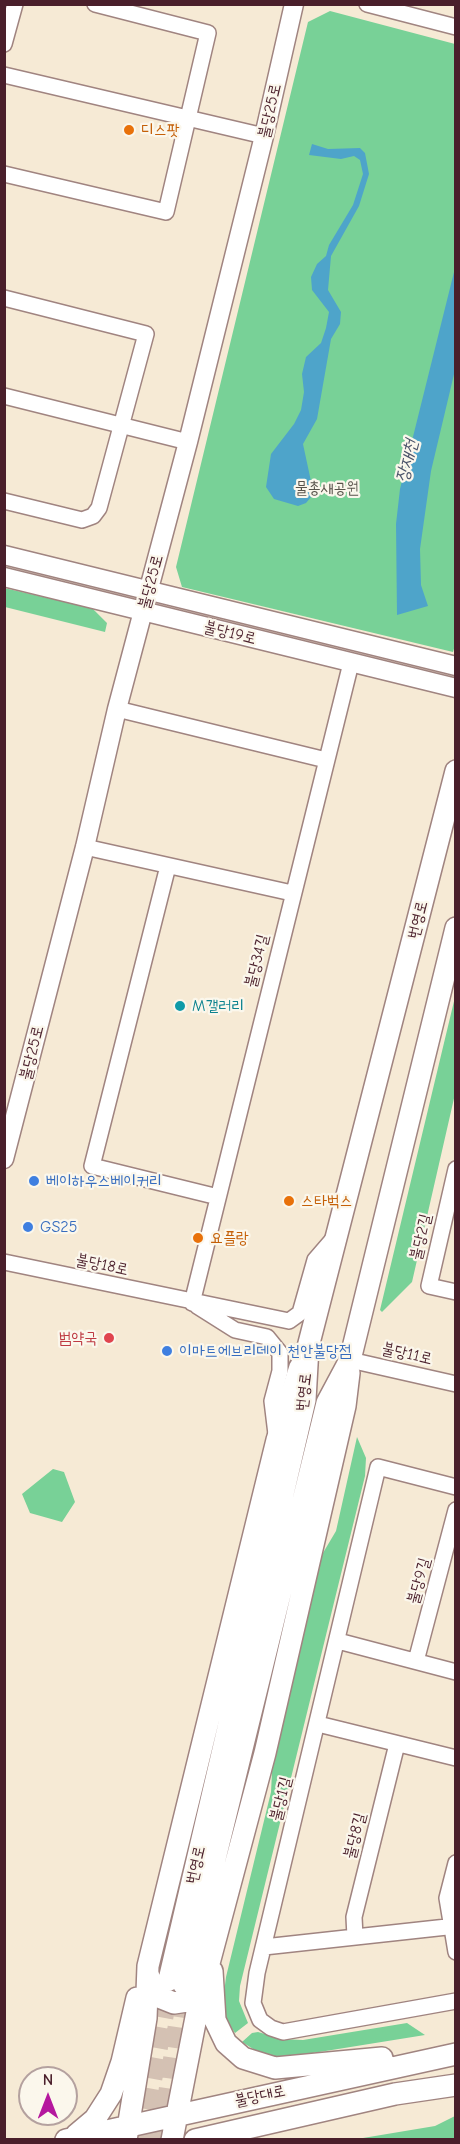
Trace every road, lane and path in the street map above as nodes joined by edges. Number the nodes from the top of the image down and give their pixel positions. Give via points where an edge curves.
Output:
1 (15, 4) edge
2 (95, 4) edge
3 (294, 4) edge
4 (367, 4) edge
5 (456, 27) edge
6 (4, 44) edge
7 (4, 75) edge
8 (189, 117) junction
9 (264, 136) junction
10 (4, 174) edge
11 (4, 298) edge
12 (4, 396) edge
13 (122, 427) junction
14 (188, 442) junction
15 (4, 501) edge
16 (4, 555) edge
17 (4, 577) edge
18 (149, 590) junction
19 (144, 612) junction
20 (351, 663) junction
21 (456, 666) edge
22 (456, 688) edge
23 (117, 709) junction
24 (326, 760) junction
25 (456, 771) edge
26 (85, 847) junction
27 (168, 866) junction
28 (292, 893) junction
29 (456, 928) edge
30 (4, 1159) edge
31 (456, 1169) edge
32 (218, 1197) junction
33 (338, 1234) junction
34 (4, 1262) edge
35 (456, 1292) edge
36 (192, 1303) junction
37 (308, 1347) junction
38 (350, 1360) junction
39 (456, 1384) edge
40 (277, 1440) junction
41 (456, 1487) edge
42 (456, 1510) edge
43 (338, 1641) junction
44 (416, 1661) junction
45 (456, 1672) edge
46 (318, 1724) junction
47 (397, 1744) junction
48 (456, 1758) edge
49 (456, 1863) edge
50 (454, 1927) edge
51 (355, 1937) junction
52 (264, 1947) junction
53 (456, 1952) edge
54 (148, 1966) junction
55 (192, 1977) junction
56 (456, 2001) edge
57 (456, 2054) edge
58 (431, 2059) junction
59 (456, 2085) edge
60 (176, 2114) junction
61 (284, 2119) junction
62 (127, 2132) edge
63 (68, 2139) edge
64 (172, 2139) edge
65 (195, 2139) edge
66 (234, 2139) edge

1 - 6 street
2 - 8 street via 208,33
3 - 9 street, 불당25로
4 - 5 street
7 - 8 street
8 - 9 street
8 - 10 street via 166,212
9 - 14 street, 불당25로
11 - 13 street via 146,334
12 - 13 street
13 - 14 street
13 - 15 street via 93,516 82,520
14 - 18 street, 불당25로
16 - 18 street, 불당19로
17 - 19 street, 불당19로
18 - 19 street, 불당25로
18 - 21 street, 불당19로
19 - 20 street, 불당19로
19 - 23 street, 불당25로
20 - 22 street, 불당19로
20 - 24 street, 불당34길
23 - 24 street
23 - 26 street, 불당25로
24 - 28 street, 불당34길
25 - 33 main road, 번영로
26 - 27 street
26 - 30 street, 불당25로
27 - 28 street
27 - 32 street via 92,1166
28 - 32 street, 불당34길
29 - 38 main road, 번영로
31 - 35 street, 불당2길 via 429,1286
32 - 36 street, 불당34길
33 - 36 street, 불당18로 via 315,1260 300,1313 289,1321
33 - 37 main road, 번영로
34 - 36 street, 불당18로
36 - 40 street via 235,1330 267,1338 280,1353 272,1401
37 - 40 main road
37 - 55 main road, 번영로 via 305,1400
38 - 39 street, 불당11로
38 - 55 main road via 345,1406 267,1741
38 - 55 main road, 번영로 via 327,1403
40 - 54 main road
41 - 43 street, 불당1길 via 378,1467
42 - 44 street, 불당9길
43 - 44 street
43 - 46 street, 불당1길
44 - 45 street
46 - 47 street
46 - 52 street, 불당1길
47 - 48 street
47 - 51 street, 불당8길 via 354,1917
49 - 50 street via 447,1898
50 - 51 street
50 - 53 street
51 - 52 street
52 - 56 street, 불당1길 via 254,2003 260,2020 271,2028 283,2031
54 - 55 main road via 150,1988 166,2002 187,2001
54 - 62 main road via 146,2018
54 - 63 main road via 111,2094 84,2132
55 - 58 main road via 226,2043 243,2058 275,2068 397,2056
55 - 60 main road
57 - 58 main road, 불당대로
58 - 60 main road, 불당대로
59 - 61 main road, 불당대로 via 395,2094
60 - 62 main road, 불당대로
60 - 64 main road
61 - 65 main road, 불당대로
61 - 66 main road
62 - 63 main road, 불당대로

